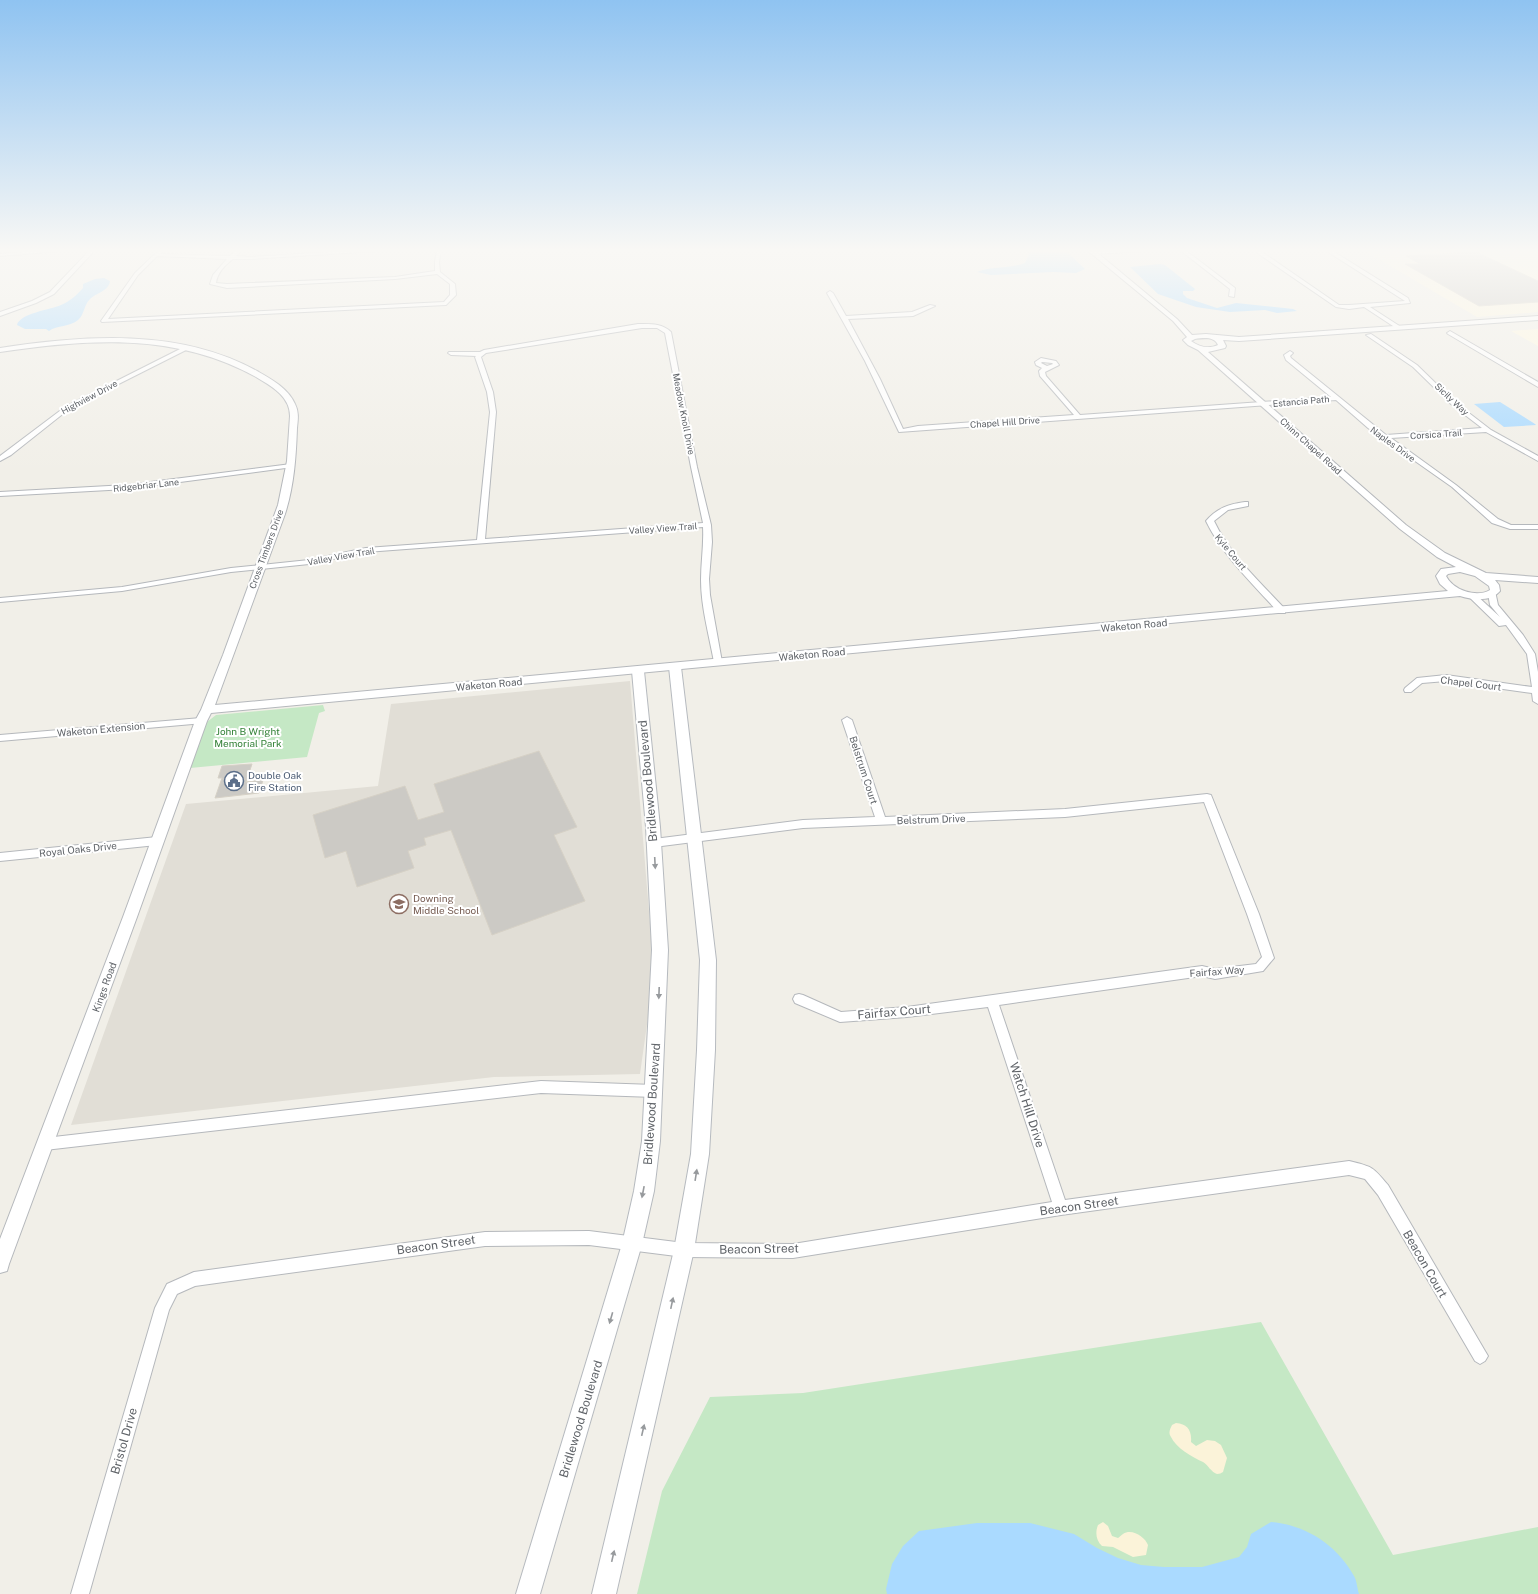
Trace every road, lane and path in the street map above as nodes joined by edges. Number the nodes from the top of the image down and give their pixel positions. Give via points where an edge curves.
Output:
1 (848, 324) edge
2 (1179, 324) edge
3 (1182, 324) edge
4 (1393, 324) edge
5 (1444, 324) edge
6 (1517, 324) edge
7 (1508, 325) joint
8 (1398, 328) junction
9 (1450, 333) dead end
10 (1369, 335) junction
11 (1201, 336) junction
12 (1190, 337) junction
13 (1216, 338) junction
14 (1219, 346) junction
15 (186, 348) junction
16 (1201, 349) junction
17 (0, 350) edge
18 (451, 353) dead end
19 (1290, 353) dead end
20 (480, 354) junction
21 (1220, 365) junction
22 (1046, 368) dead end
23 (1538, 385) edge
24 (1337, 398) junction
25 (1264, 404) junction
26 (1078, 416) junction
27 (1488, 430) junction
28 (1384, 438) junction
29 (0, 459) edge
30 (1538, 459) edge
31 (291, 466) junction
32 (0, 494) edge
33 (1245, 504) dead end
34 (707, 525) junction
35 (1403, 527) junction
36 (1538, 527) edge
37 (481, 542) junction
38 (260, 567) junction
39 (1472, 571) junction
40 (1483, 575) junction
41 (1443, 578) junction
42 (1538, 580) edge
43 (1538, 584) edge
44 (1494, 591) junction
45 (1467, 594) junction
46 (1416, 598) junction
47 (0, 600) edge
48 (1282, 611) junction
49 (1520, 637) junction
50 (718, 662) junction
51 (675, 667) junction
52 (638, 671) junction
53 (1408, 690) dead end
54 (1537, 696) edge
55 (204, 715) junction
56 (848, 720) dead end
57 (0, 738) edge
58 (1207, 798) joint
59 (881, 821) junction
60 (694, 839) junction
61 (157, 841) junction
62 (654, 843) junction
63 (0, 857) edge
64 (799, 999) dead end
65 (992, 1001) junction
66 (654, 1091) junction
67 (45, 1144) junction
68 (1369, 1173) joint
69 (1061, 1208) junction
70 (632, 1244) junction
71 (684, 1250) junction
72 (0, 1264) edge
73 (172, 1289) joint
74 (1480, 1356) dead end
75 (80, 1594) edge
76 (528, 1594) edge
77 (604, 1594) edge

1 - 26 street, Chapel Hill Drive via 902,431
2 - 12 street
3 - 11 street
4 - 8 street
5 - 8 street
6 - 7 street
7 - 10 street
8 - 13 street via 1239,340
9 - 23 street
10 - 14 street
10 - 27 street, Sicily Way via 1415,366 1454,404
11 - 12 street
11 - 13 street
12 - 16 street, Chinn Chapel Road via 1188,342
13 - 14 street
14 - 16 street
14 - 21 street via 1213,352
15 - 17 street, Cross Timbers Drive via 99,341 29,345
15 - 29 street, Highview Drive via 67,408
15 - 31 street, Cross Timbers Drive via 242,365 288,397 294,410
16 - 21 street, Chinn Chapel Road
18 - 20 street, Meadow Knoll Drive
19 - 24 street, Naples Drive via 1287,355 1288,358
20 - 34 street, Meadow Knoll Drive via 638,326 653,325 667,330
20 - 37 street via 478,357 490,392 492,412
21 - 25 street, Chinn Chapel Road
22 - 26 street via 1042,371 1043,376
24 - 25 street, Estancia Path
24 - 28 street, Naples Drive
25 - 26 street, Chapel Hill Drive
25 - 35 street, Chinn Chapel Road
27 - 28 street, Corsica Trail
27 - 30 street, Sicily Way
28 - 36 street, Naples Drive via 1454,486 1495,521 1510,527
31 - 32 street, Ridgebriar Lane via 127,487
31 - 38 street, Cross Timbers Drive via 280,513
33 - 48 street, Kyle Court via 1227,506 1210,520 1214,531 1234,557
34 - 37 street, Valley View Trail
34 - 50 street, Meadow Knoll Drive via 706,595
35 - 39 street, Chinn Chapel Road via 1441,555
35 - 41 street, Chinn Chapel Road via 1437,562
37 - 38 street, Valley View Trail via 366,550 309,562
38 - 47 street, Valley View Trail via 122,589
38 - 55 street, Cross Timbers Drive
39 - 40 street
39 - 41 street via 1454,569
40 - 42 street
40 - 44 street via 1491,581
41 - 45 street via 1452,589
41 - 46 street, Waketon Road via 1434,589
43 - 44 street via 1518,585
44 - 45 street, Waketon Road via 1483,596
44 - 49 street via 1494,605
45 - 46 street, Waketon Road
45 - 49 street
46 - 48 street, Waketon Road
48 - 50 street, Waketon Road
49 - 54 street via 1531,654
50 - 51 street, Waketon Road
51 - 52 street, Waketon Road
51 - 60 main road
52 - 55 street, Waketon Road
52 - 62 main road, Bridlewood Boulevard
53 - 54 street, Chapel Court via 1420,680 1446,678
55 - 57 street, Waketon Extension
55 - 61 street, Kings Road
56 - 59 street, Belstrum Court
58 - 59 street, Belstrum Drive via 1009,817
58 - 65 street, Fairfax Way via 1268,958 1259,968 1215,974 1202,971
59 - 60 street, Belstrum Drive via 803,824
60 - 62 street, Belstrum Drive
71 -> 60 main road via 700,1154 706,1050 708,960
61 - 63 street, Royal Oaks Drive
61 - 67 street, Kings Road
62 -> 66 main road, Bridlewood Boulevard via 660,950
64 - 65 street, Fairfax Court via 840,1017 907,1012
65 - 69 street, Watch Hill Drive
66 - 67 street via 541,1087
66 -> 70 main road, Bridlewood Boulevard via 651,1142 644,1192
67 - 72 street, Kings Road
68 - 69 street, Beacon Street via 1350,1168
68 - 74 street, Beacon Court via 1383,1190
69 - 71 street, Beacon Street via 793,1251
70 - 71 street, Beacon Street
70 - 73 street, Beacon Street via 589,1238 485,1239 194,1279
70 -> 76 main road, Bridlewood Boulevard
77 -> 71 main road
73 - 75 street, Bristol Drive via 162,1308

